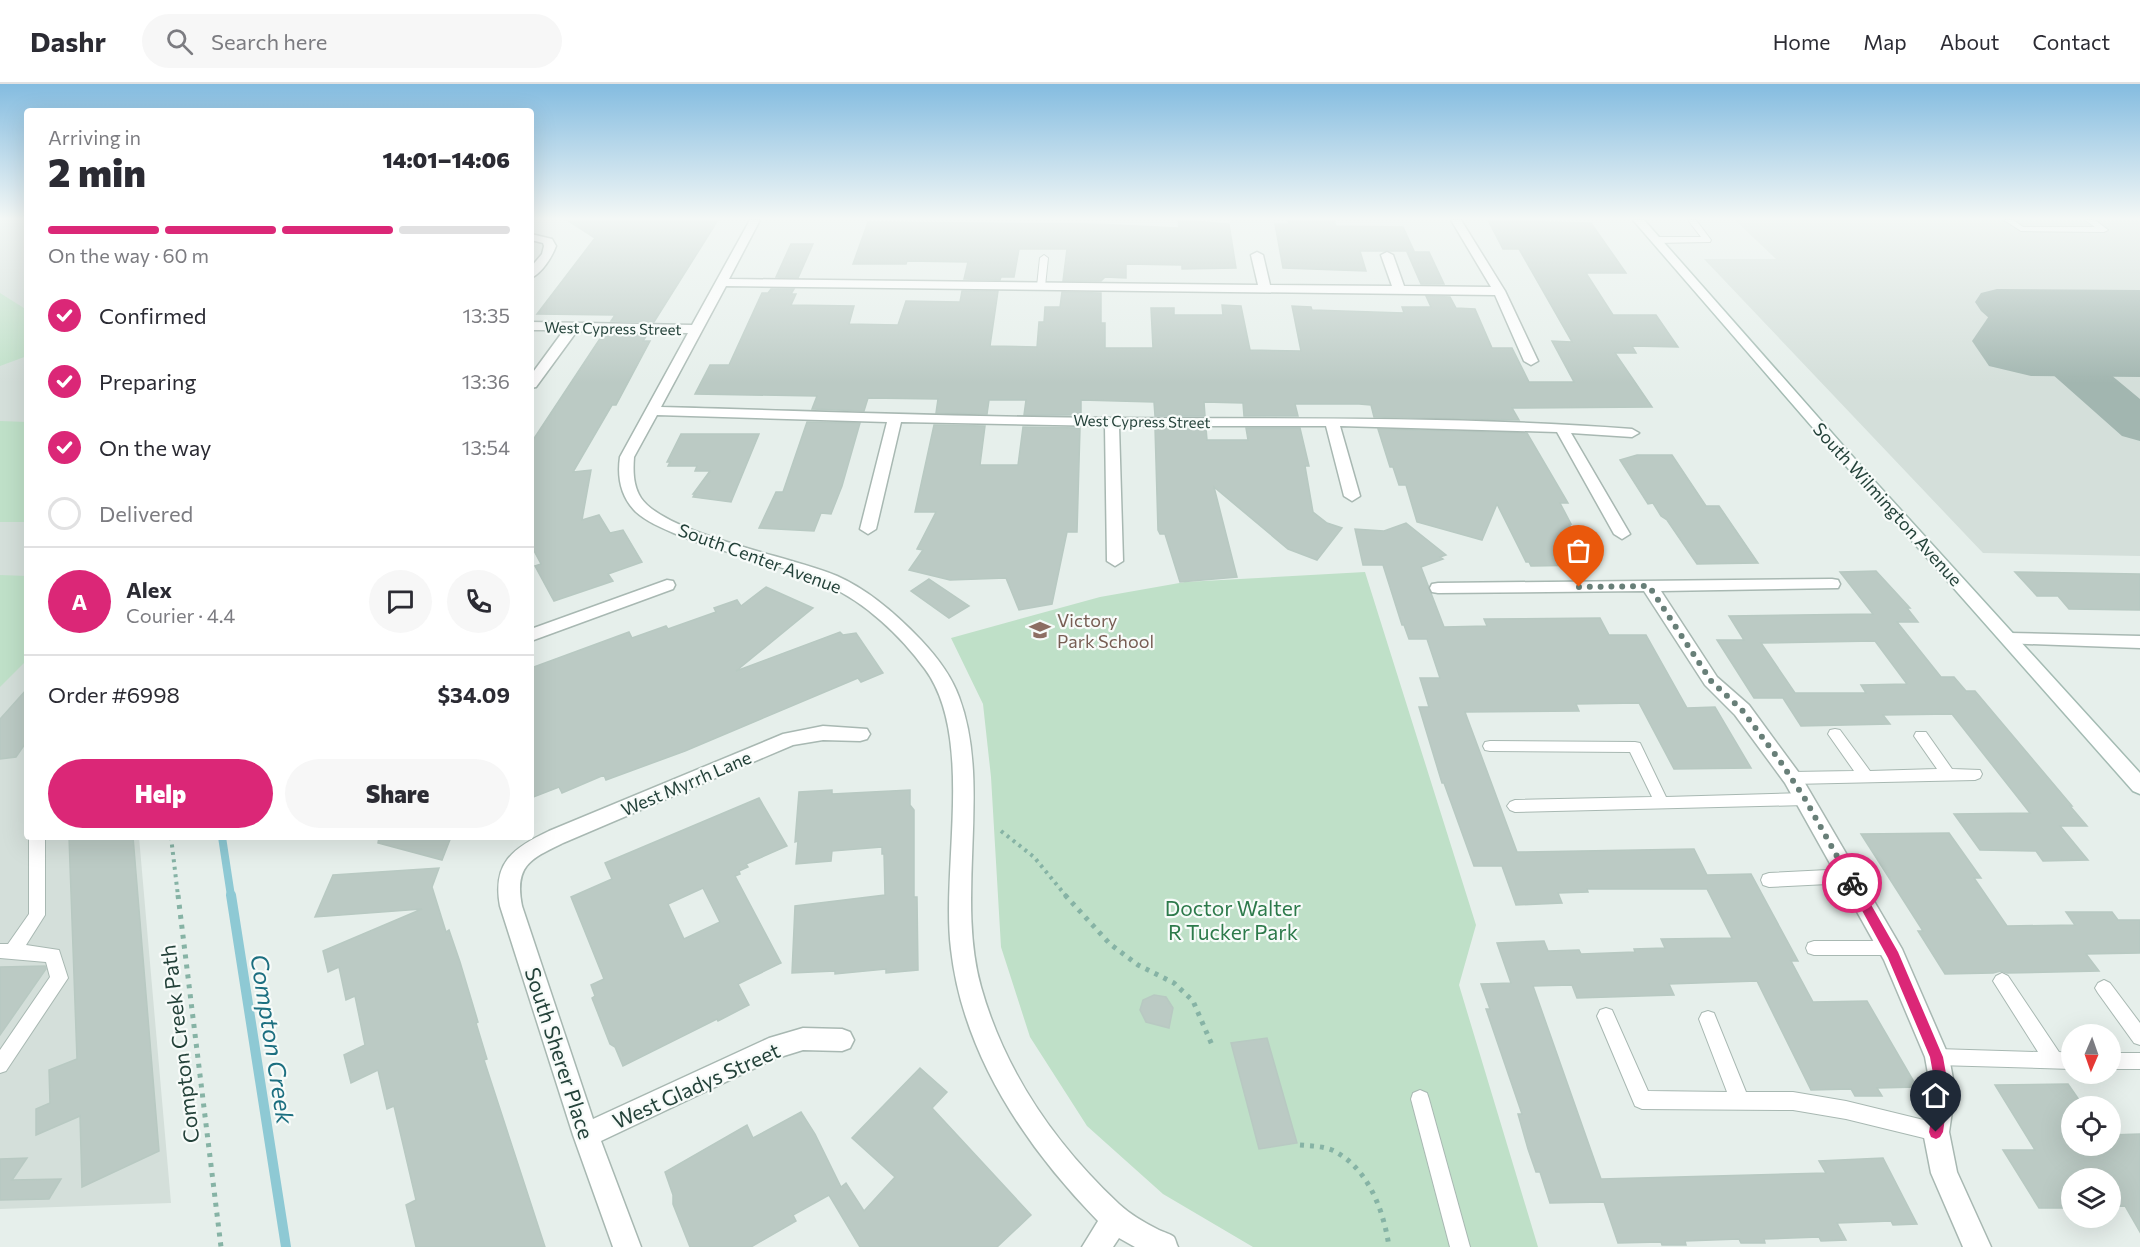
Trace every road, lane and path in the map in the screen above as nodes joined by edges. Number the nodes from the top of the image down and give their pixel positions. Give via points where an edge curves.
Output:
1 (726, 274) edge
2 (1042, 274) edge
3 (1262, 274) edge
4 (1394, 274) edge
5 (1489, 274) edge
6 (1685, 274) edge
7 (722, 282) junction
8 (1041, 286) junction
9 (1265, 289) junction
10 (1400, 291) junction
11 (1499, 291) junction
12 (534, 326) edge
13 (573, 327) junction
14 (694, 329) junction
15 (1531, 361) dead end
16 (534, 380) edge
17 (652, 411) junction
18 (895, 417) junction
19 (1112, 422) junction
20 (1332, 422) junction
21 (1561, 427) junction
22 (1632, 433) dead end
23 (1352, 496) dead end
24 (868, 529) dead end
25 (1623, 534) dead end
26 (1115, 561) dead end
27 (1832, 584) dead end
28 (667, 585) dead end
29 (1649, 586) junction
30 (1438, 588) dead end
31 (534, 634) edge
32 (2008, 639) junction
33 (2140, 642) edge
34 (860, 734) dead end
35 (1835, 734) dead end
36 (1921, 736) dead end
37 (1490, 746) dead end
38 (1948, 774) junction
39 (1975, 774) dead end
40 (1866, 776) junction
41 (1792, 778) junction
42 (2140, 786) edge
43 (1805, 799) junction
44 (1662, 802) junction
45 (1515, 806) dead end
46 (1001, 831) dead end
47 (37, 840) edge
48 (171, 840) edge
49 (519, 858) joint
50 (1848, 876) junction
51 (1769, 880) dead end
52 (1814, 948) dead end
53 (1889, 948) junction
54 (6, 951) edge
55 (2002, 981) dead end
56 (2104, 988) dead end
57 (1606, 1016) dead end
58 (1708, 1019) dead end
59 (2140, 1037) edge
60 (842, 1040) dead end
61 (1212, 1045) dead end
62 (1937, 1057) junction
63 (2061, 1058) edge
64 (2061, 1061) edge
65 (2121, 1061) edge
66 (2140, 1061) edge
67 (0, 1065) edge
68 (1420, 1099) dead end
69 (1739, 1099) junction
70 (1936, 1132) junction
71 (586, 1135) junction
72 (1300, 1145) dead end
73 (1116, 1220) junction
74 (221, 1247) edge
75 (627, 1247) edge
76 (1096, 1247) edge
77 (1164, 1247) edge
78 (1389, 1247) edge
79 (1460, 1247) edge
80 (1977, 1247) edge

1 - 7 street, South Center Avenue
2 - 8 lane
3 - 9 street
4 - 10 street
5 - 11 street
6 - 32 street, South Wilmington Avenue
7 - 8 street
7 - 14 street, South Center Avenue
8 - 9 street
9 - 10 street
10 - 11 street
11 - 15 street
12 - 13 street, West Cypress Street
13 - 14 street, West Cypress Street
13 - 16 street
14 - 17 street, South Center Avenue
17 - 18 street, West Cypress Street
17 - 73 street, South Center Avenue via 627,457 624,475 630,492 643,509 708,542 832,580 889,619 941,678 954,710 960,755 962,950 972,996 994,1056 1025,1114 1060,1163
18 - 19 street, West Cypress Street
18 - 24 street
19 - 20 street, West Cypress Street
19 - 26 street
20 - 21 street, West Cypress Street
20 - 23 street
21 - 22 street, West Cypress Street
21 - 25 street
27 - 29 street
28 - 31 street
29 - 30 street
29 - 41 street via 1711,681 1742,710
32 - 33 street
32 - 42 street, South Wilmington Avenue
34 - 49 street, West Myrrh Lane via 823,733 790,739 556,837
35 - 40 lane
36 - 38 lane
37 - 44 lane via 1635,747
38 - 39 lane
38 - 40 lane
40 - 41 lane
41 - 43 street
43 - 44 lane
43 - 50 street
44 - 45 lane
46 - 61 path via 1034,857 1110,944 1138,965 1174,983 1193,1000
47 - 54 lane via 38,915
48 - 74 path, Compton Creek Path
49 - 71 street, South Sherer Place via 507,883 511,906
50 - 51 lane
50 - 53 street
52 - 53 lane
53 - 62 street
54 - 67 lane via 53,955 59,978
55 - 63 lane
56 - 59 lane
57 - 69 lane via 1642,1100
58 - 69 lane
60 - 71 street, West Gladys Street via 803,1039 769,1049
62 - 64 lane
62 - 70 street via 1943,1090
65 - 66 lane
68 - 79 lane
69 - 70 lane via 1793,1101
70 - 80 street via 1944,1173
71 - 75 street, South Sherer Place
72 - 78 path via 1332,1150 1350,1162 1382,1209
73 - 76 street
73 - 77 street

